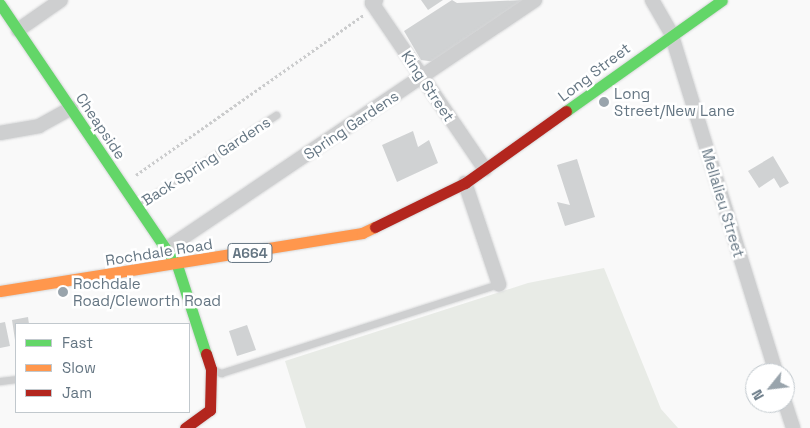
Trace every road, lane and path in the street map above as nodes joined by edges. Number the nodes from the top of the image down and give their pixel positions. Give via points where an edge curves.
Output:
1 (60, 0) edge
2 (536, 0) edge
3 (652, 0) edge
4 (722, 0) edge
5 (0, 4) edge
6 (374, 4) edge
7 (18, 30) junction
8 (671, 33) junction
9 (422, 78) junction
10 (70, 108) junction
11 (276, 115) dead end
12 (0, 133) edge
13 (485, 169) junction
14 (464, 183) junction
15 (122, 184) junction
16 (137, 206) junction
17 (166, 250) junction
18 (177, 266) junction
19 (499, 284) joint
20 (0, 291) edge
21 (773, 363) edge
22 (211, 369) junction
23 (15, 380) edge
24 (0, 381) edge
25 (788, 413) edge
26 (185, 428) edge
27 (793, 428) edge

1 - 7 street
2 - 9 street, Spring Gardens
3 - 8 street, Mellalieu Street
4 - 8 main road, Long Street / A664
5 - 7 main road, Cheapside
6 - 9 street, King Street
6 - 15 path
7 - 10 main road, Cheapside
8 - 13 main road, Long Street / A664
8 - 21 street, Mellalieu Street
9 - 13 street, King Street
9 - 17 street, Spring Gardens
10 - 12 street via 39,126
10 - 15 main road, Cheapside
11 - 16 lane, Back Spring Gardens
13 - 14 main road, Rochdale Road / A664
14 - 18 main road, Rochdale Road / A664 via 362,233
14 - 19 street
15 - 16 main road, Cheapside
16 - 17 main road, Cheapside
17 - 18 main road, Cheapside
18 - 20 main road, Rochdale Road / A664
18 - 22 main road, Cheapside via 200,346
19 - 22 lane via 229,371
22 - 26 main road, Cheapside via 210,410
23 - 24 lane
25 - 27 street

